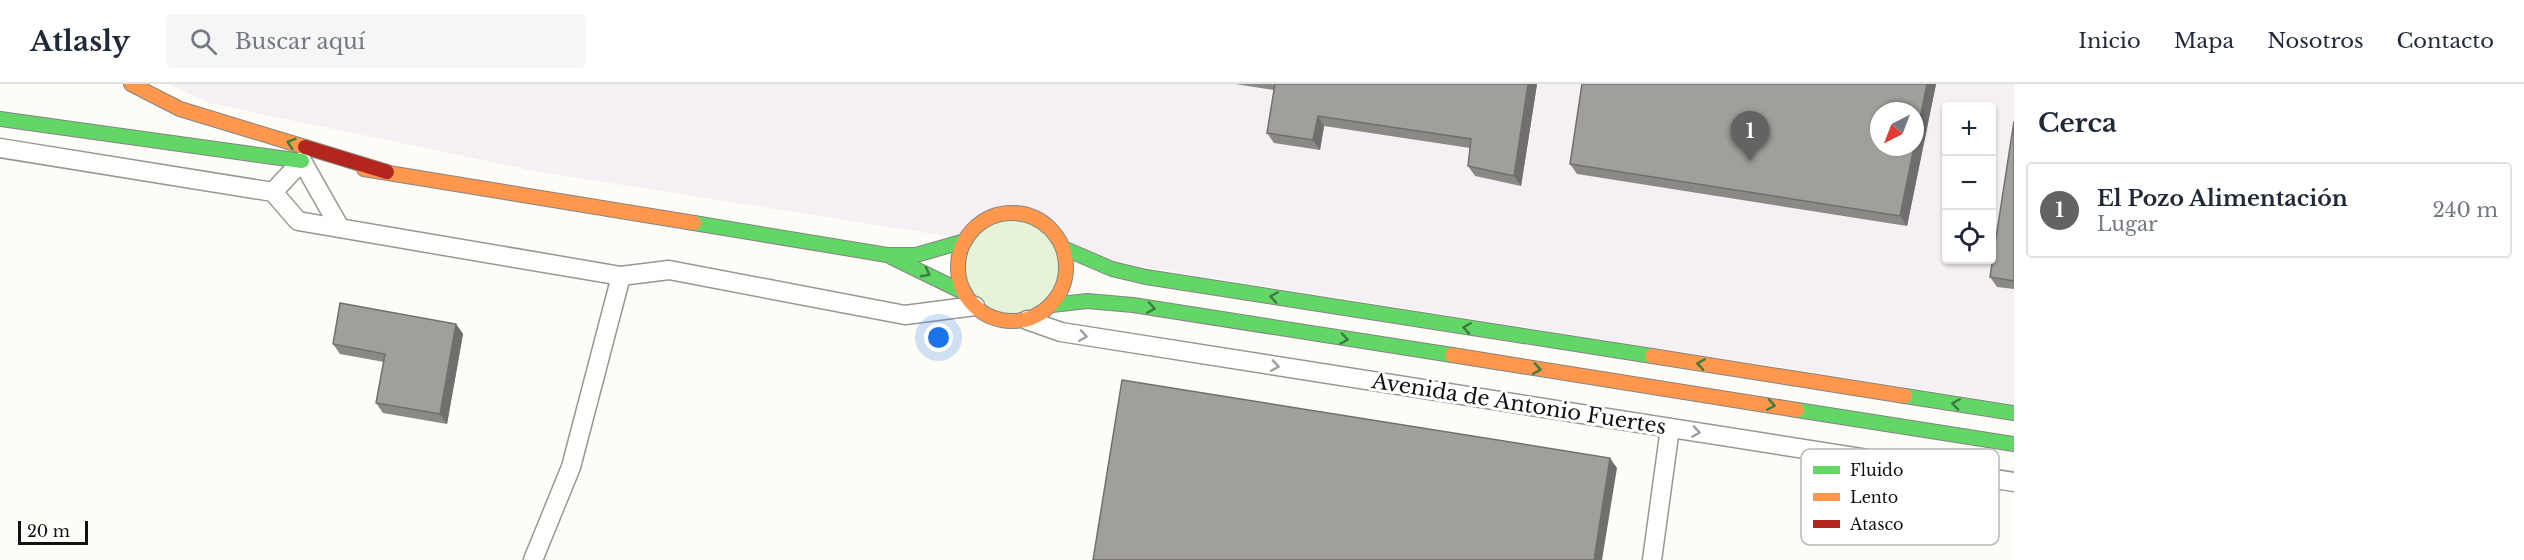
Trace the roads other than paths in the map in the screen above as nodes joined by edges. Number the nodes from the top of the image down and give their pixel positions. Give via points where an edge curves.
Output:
1 (131, 84) edge
2 (0, 108) edge
3 (0, 119) edge
4 (68, 129) junction
5 (0, 148) edge
6 (302, 161) junction
7 (387, 172) junction
8 (273, 192) junction
9 (340, 228) junction
10 (965, 241) junction
11 (1063, 248) junction
12 (887, 255) junction
13 (621, 276) junction
14 (970, 299) junction
15 (1052, 305) junction
16 (1027, 320) junction
17 (2014, 413) edge
18 (1670, 428) junction
19 (2014, 444) edge
20 (1804, 449) edge
21 (1999, 480) edge
22 (2014, 482) edge
23 (533, 560) edge
24 (1652, 560) edge

7 -> 1 main road via 180,110
2 - 4 main road
3 - 4 main road
4 - 6 main road
5 - 8 street
6 - 7 main road
6 - 8 street
6 - 9 street
7 - 12 main road
8 - 9 street via 298,221
9 - 13 street
10 - 11 main road via 976,227 991,218 1025,215 1041,221
10 - 12 main road via 916,255
10 - 14 main road via 959,258 959,276
11 - 15 main road via 1065,278
17 -> 11 main road via 1146,277 1112,269
12 -> 14 main road
13 - 14 street via 669,270 904,315
13 - 23 street via 571,467
14 - 16 main road via 990,317
15 - 16 main road
15 -> 19 main road, Avenida de Antonio Fuertes via 1087,301 1134,305
16 -> 18 street, Avenida de Antonio Fuertes via 1060,332
18 -> 20 street, Avenida de Antonio Fuertes
18 - 24 street
21 -> 22 street, Avenida de Antonio Fuertes

